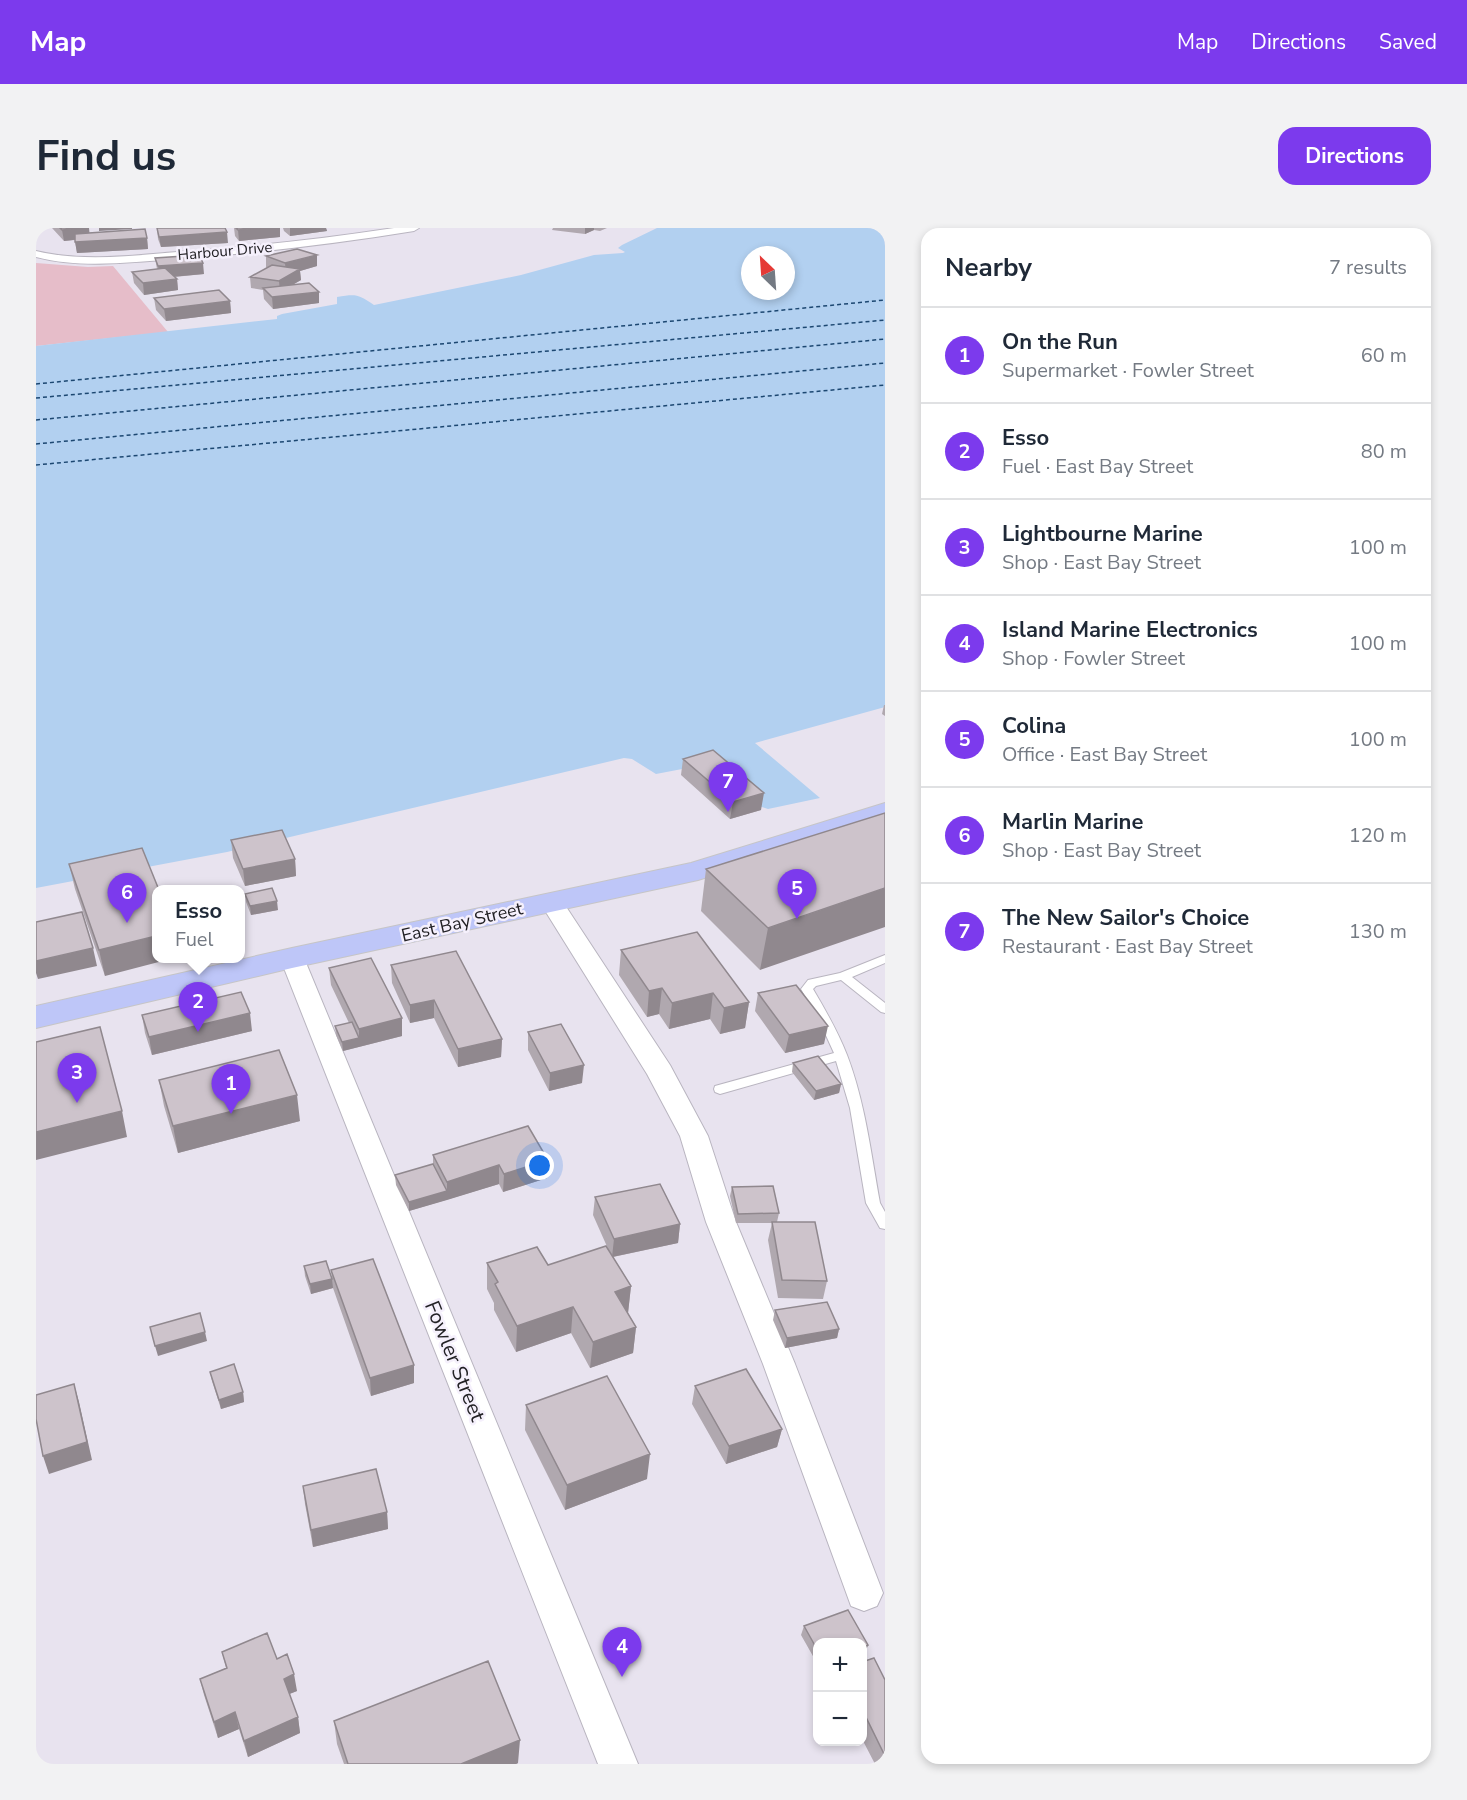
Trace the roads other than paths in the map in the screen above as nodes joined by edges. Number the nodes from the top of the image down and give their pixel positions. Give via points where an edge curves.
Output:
1 (414, 228) edge
2 (38, 250) edge
3 (869, 821) edge
4 (551, 901) junction
5 (292, 958) junction
6 (885, 959) edge
7 (843, 976) junction
8 (885, 1009) edge
9 (36, 1017) edge
10 (841, 1055) junction
11 (720, 1089) dead end
12 (885, 1224) edge
13 (864, 1593) dead end
14 (618, 1764) edge

1 - 2 street, Harbour Drive via 329,242 128,259 79,261
3 - 4 highway, East Bay Street via 698,871
4 - 5 highway, East Bay Street
4 - 13 street via 660,1072 694,1136 721,1222 779,1364
5 - 9 highway, East Bay Street
5 - 14 street, Fowler Street
6 - 7 lane
7 - 8 lane
7 - 10 lane via 812,982 807,989
10 - 11 lane
10 - 12 lane via 857,1108 873,1203

